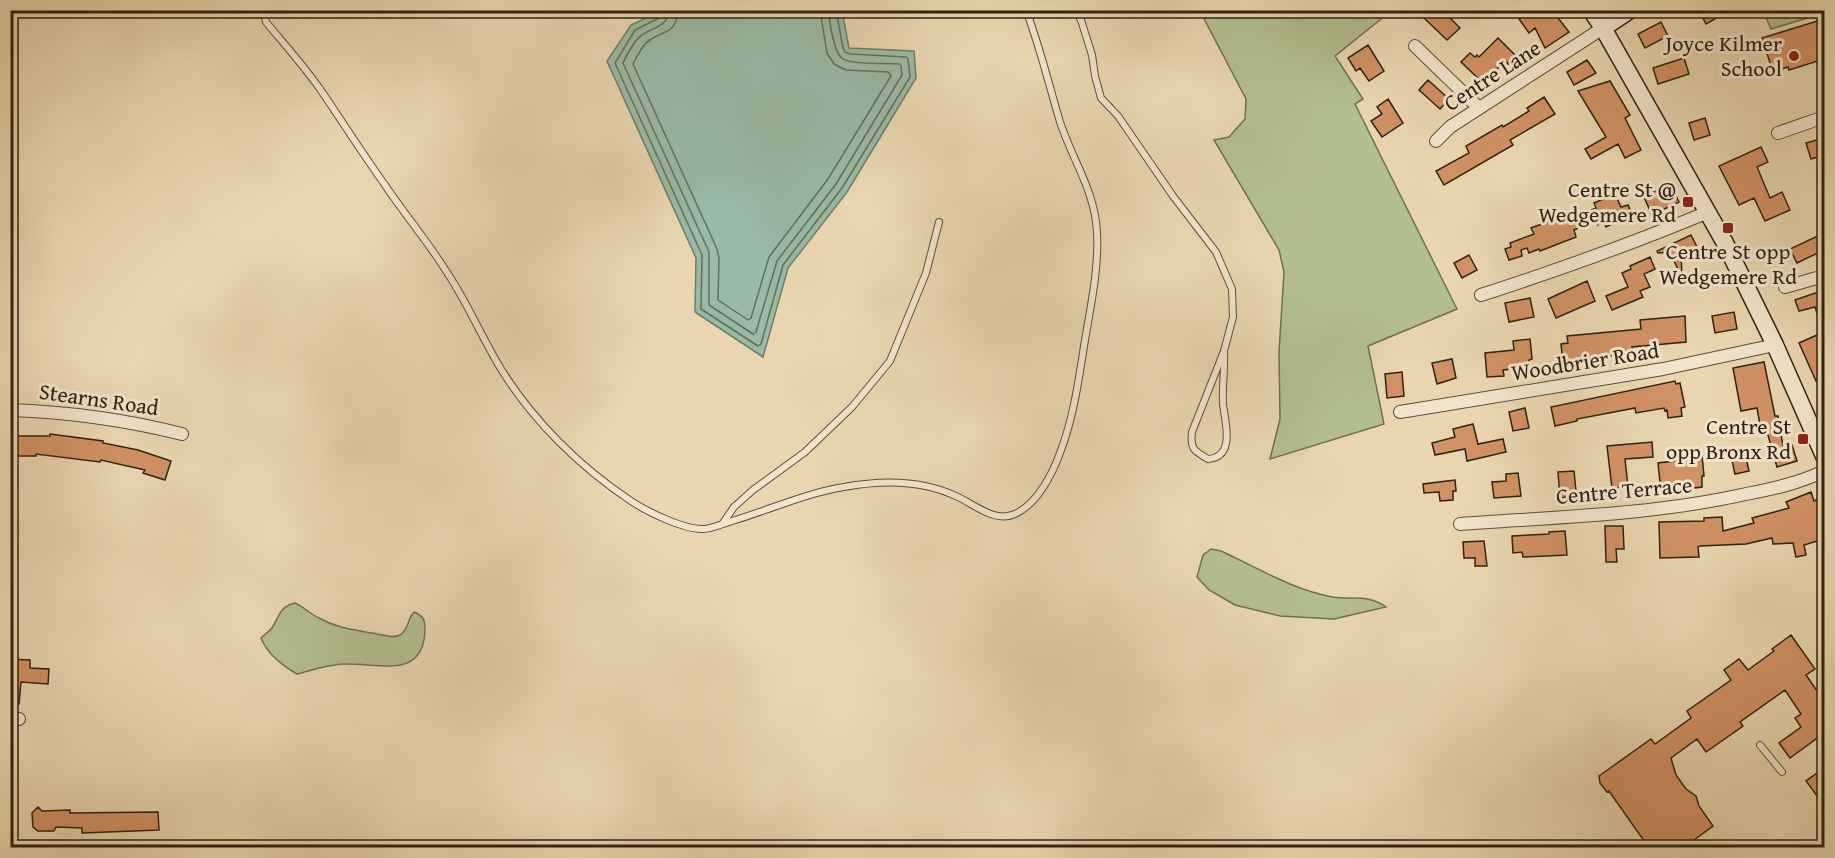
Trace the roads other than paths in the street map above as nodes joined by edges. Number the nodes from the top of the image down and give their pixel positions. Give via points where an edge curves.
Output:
1 (263, 10) edge
2 (1026, 10) edge
3 (1075, 10) edge
4 (1591, 10) edge
5 (1630, 10) edge
6 (1603, 28) junction
7 (1415, 46) dead end
8 (1479, 108) junction
9 (1824, 117) edge
10 (1778, 133) dead end
11 (1436, 141) dead end
12 (1708, 212) junction
13 (939, 222) dead end
14 (1824, 276) edge
15 (1785, 287) dead end
16 (1481, 295) dead end
17 (1775, 345) junction
18 (1224, 351) junction
19 (10, 410) edge
20 (1400, 412) dead end
21 (182, 434) dead end
22 (1824, 456) edge
23 (1824, 471) edge
24 (723, 524) junction
25 (1460, 524) dead end
26 (1761, 745) dead end
27 (1782, 772) dead end

1 - 24 lane via 266,22 317,86 448,274 502,370 528,407 590,470 633,502 669,521 703,530
2 - 24 lane via 1061,126 1091,195 1097,231 1096,274 1077,388 1061,453 1051,475 1029,504 1002,518 925,486 881,482 840,487
3 - 18 lane via 1092,55 1101,98 1216,252 1232,289 1233,317
4 - 6 main road
5 - 6 main road
6 - 8 street, Centre Lane
6 - 12 main road
7 - 8 street
8 - 11 street, Centre Lane
9 - 10 street
12 - 16 street via 1648,238
12 - 17 main road
13 - 24 lane via 926,273 890,361 844,414 805,452 734,507
14 - 15 street
17 - 20 street, Woodbrier Road via 1663,369
17 - 22 main road
18 - 18 lane via 1192,432 1193,449 1208,459 1219,456 1227,438
19 - 21 street, Stearns Road via 98,417
23 - 25 street, Centre Terrace via 1767,490 1705,503
26 - 27 lane

